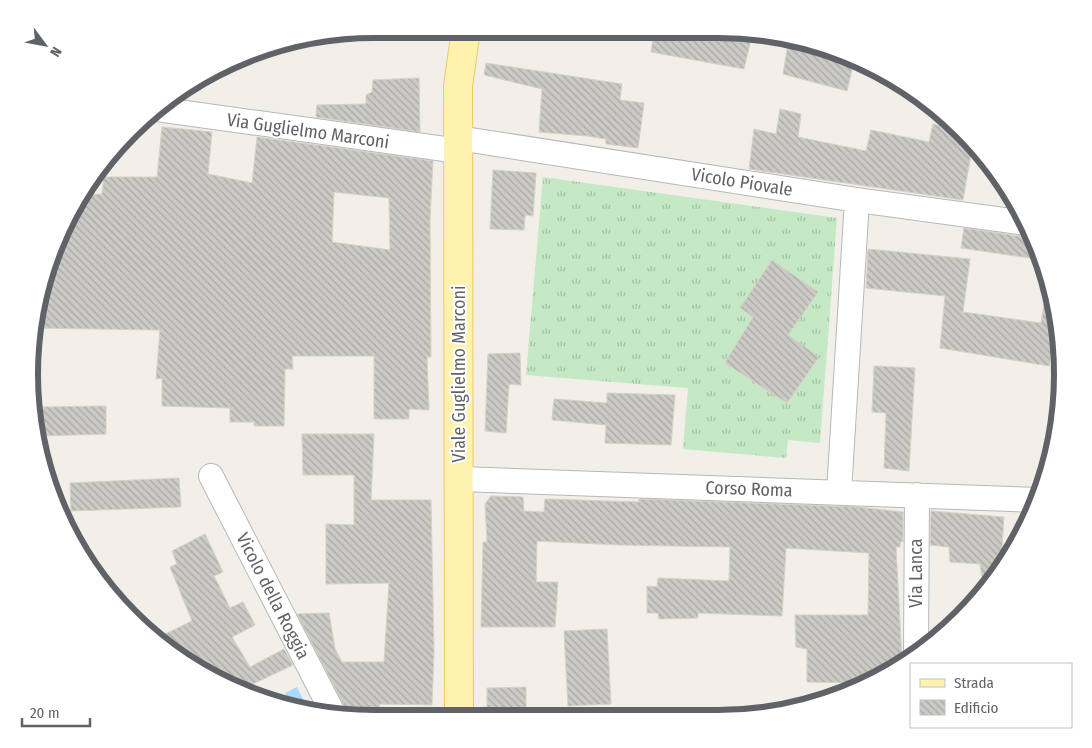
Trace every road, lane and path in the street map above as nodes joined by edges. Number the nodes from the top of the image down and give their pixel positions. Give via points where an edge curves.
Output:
1 (465, 38) edge
2 (165, 110) edge
3 (459, 145) junction
4 (857, 200) junction
5 (1018, 222) edge
6 (211, 476) dead end
7 (459, 479) junction
8 (839, 492) junction
9 (917, 496) junction
10 (1030, 500) edge
11 (916, 646) edge
12 (330, 708) edge
13 (459, 710) edge

1 - 3 main road, Viale Guglielmo Marconi via 458,86
2 - 3 street, Via Guglielmo Marconi
3 - 4 street, Vicolo Piovale
3 - 7 main road, Viale Guglielmo Marconi
4 - 5 street, Vicolo Piovale
4 - 8 street
6 - 12 street, Vicolo della Roggia
7 - 8 street, Corso Roma
7 - 13 main road, Viale Guglielmo Marconi
8 - 9 street, Corso Roma
9 - 10 street, Corso Roma
9 - 11 street, Via Lanca

